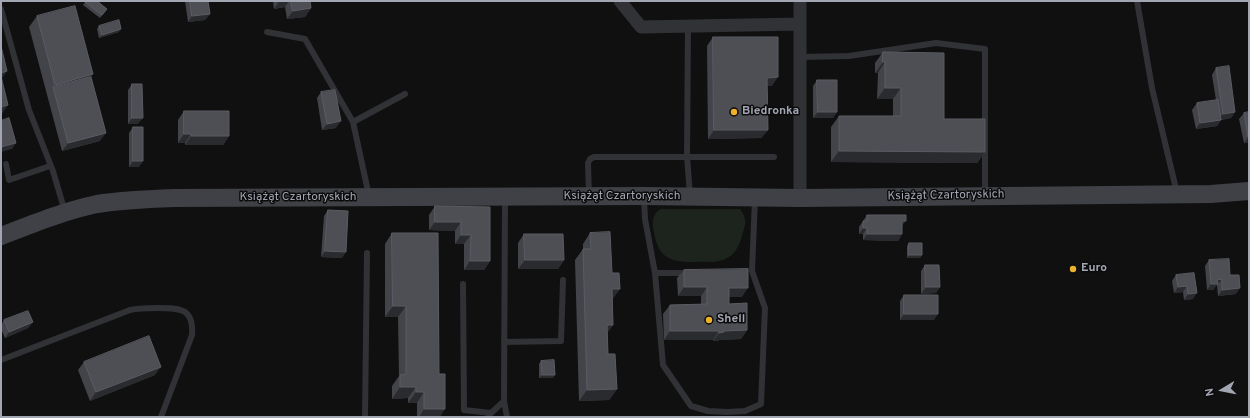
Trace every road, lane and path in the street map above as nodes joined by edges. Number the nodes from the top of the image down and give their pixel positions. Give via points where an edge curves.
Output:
1 (620, 1) edge
2 (800, 1) edge
3 (1137, 1) edge
4 (1, 9) edge
5 (800, 24) junction
6 (688, 26) junction
7 (267, 32) dead end
8 (800, 57) junction
9 (405, 94) dead end
10 (353, 122) junction
11 (687, 156) junction
12 (774, 157) dead end
13 (6, 164) dead end
14 (50, 166) junction
15 (1249, 191) edge
16 (1178, 195) junction
17 (644, 196) junction
18 (985, 196) junction
19 (370, 197) junction
20 (505, 197) junction
21 (589, 197) junction
22 (690, 197) junction
23 (756, 197) junction
24 (800, 198) junction
25 (65, 213) junction
26 (1, 236) edge
27 (367, 253) dead end
28 (752, 271) junction
29 (745, 272) edge
30 (692, 273) edge
31 (654, 274) junction
32 (563, 280) dead end
33 (463, 284) dead end
34 (504, 342) junction
35 (1, 360) edge
36 (504, 401) junction
37 (489, 415) edge
38 (161, 417) edge
39 (365, 417) edge
40 (507, 417) edge

1 - 6 street via 641,27
2 - 5 street
3 - 16 lane via 1152,88
4 - 14 lane via 29,110
5 - 6 street
5 - 8 street
6 - 11 lane
7 - 10 lane via 305,38
8 - 18 lane via 849,56 936,43 985,49
8 - 24 street
9 - 10 lane
10 - 19 lane
11 - 12 lane
11 - 21 lane via 594,157 588,163
11 - 22 lane
13 - 14 lane via 9,180
14 - 25 lane
15 - 16 main road, Książąt Czartoryskich
16 - 18 main road, Książąt Czartoryskich
17 - 21 main road, Książąt Czartoryskich
17 - 22 main road, Książąt Czartoryskich
17 - 31 lane
18 - 24 main road, Książąt Czartoryskich
19 - 20 main road, Książąt Czartoryskich
19 - 25 main road, Książąt Czartoryskich via 135,200 97,204
20 - 21 main road, Książąt Czartoryskich
20 - 34 lane
22 - 23 main road, Książąt Czartoryskich
23 - 24 main road, Książąt Czartoryskich
23 - 28 lane
25 - 26 main road, Książąt Czartoryskich
27 - 39 lane
28 - 29 lane
28 - 31 lane via 765,308 760,404 746,411 727,412 708,411 690,406 663,365
30 - 31 lane
32 - 34 lane via 561,341
33 - 37 lane via 464,410
34 - 36 lane
35 - 38 lane via 126,311 138,308 177,308 189,316 192,322 192,335
36 - 37 lane
36 - 40 lane

